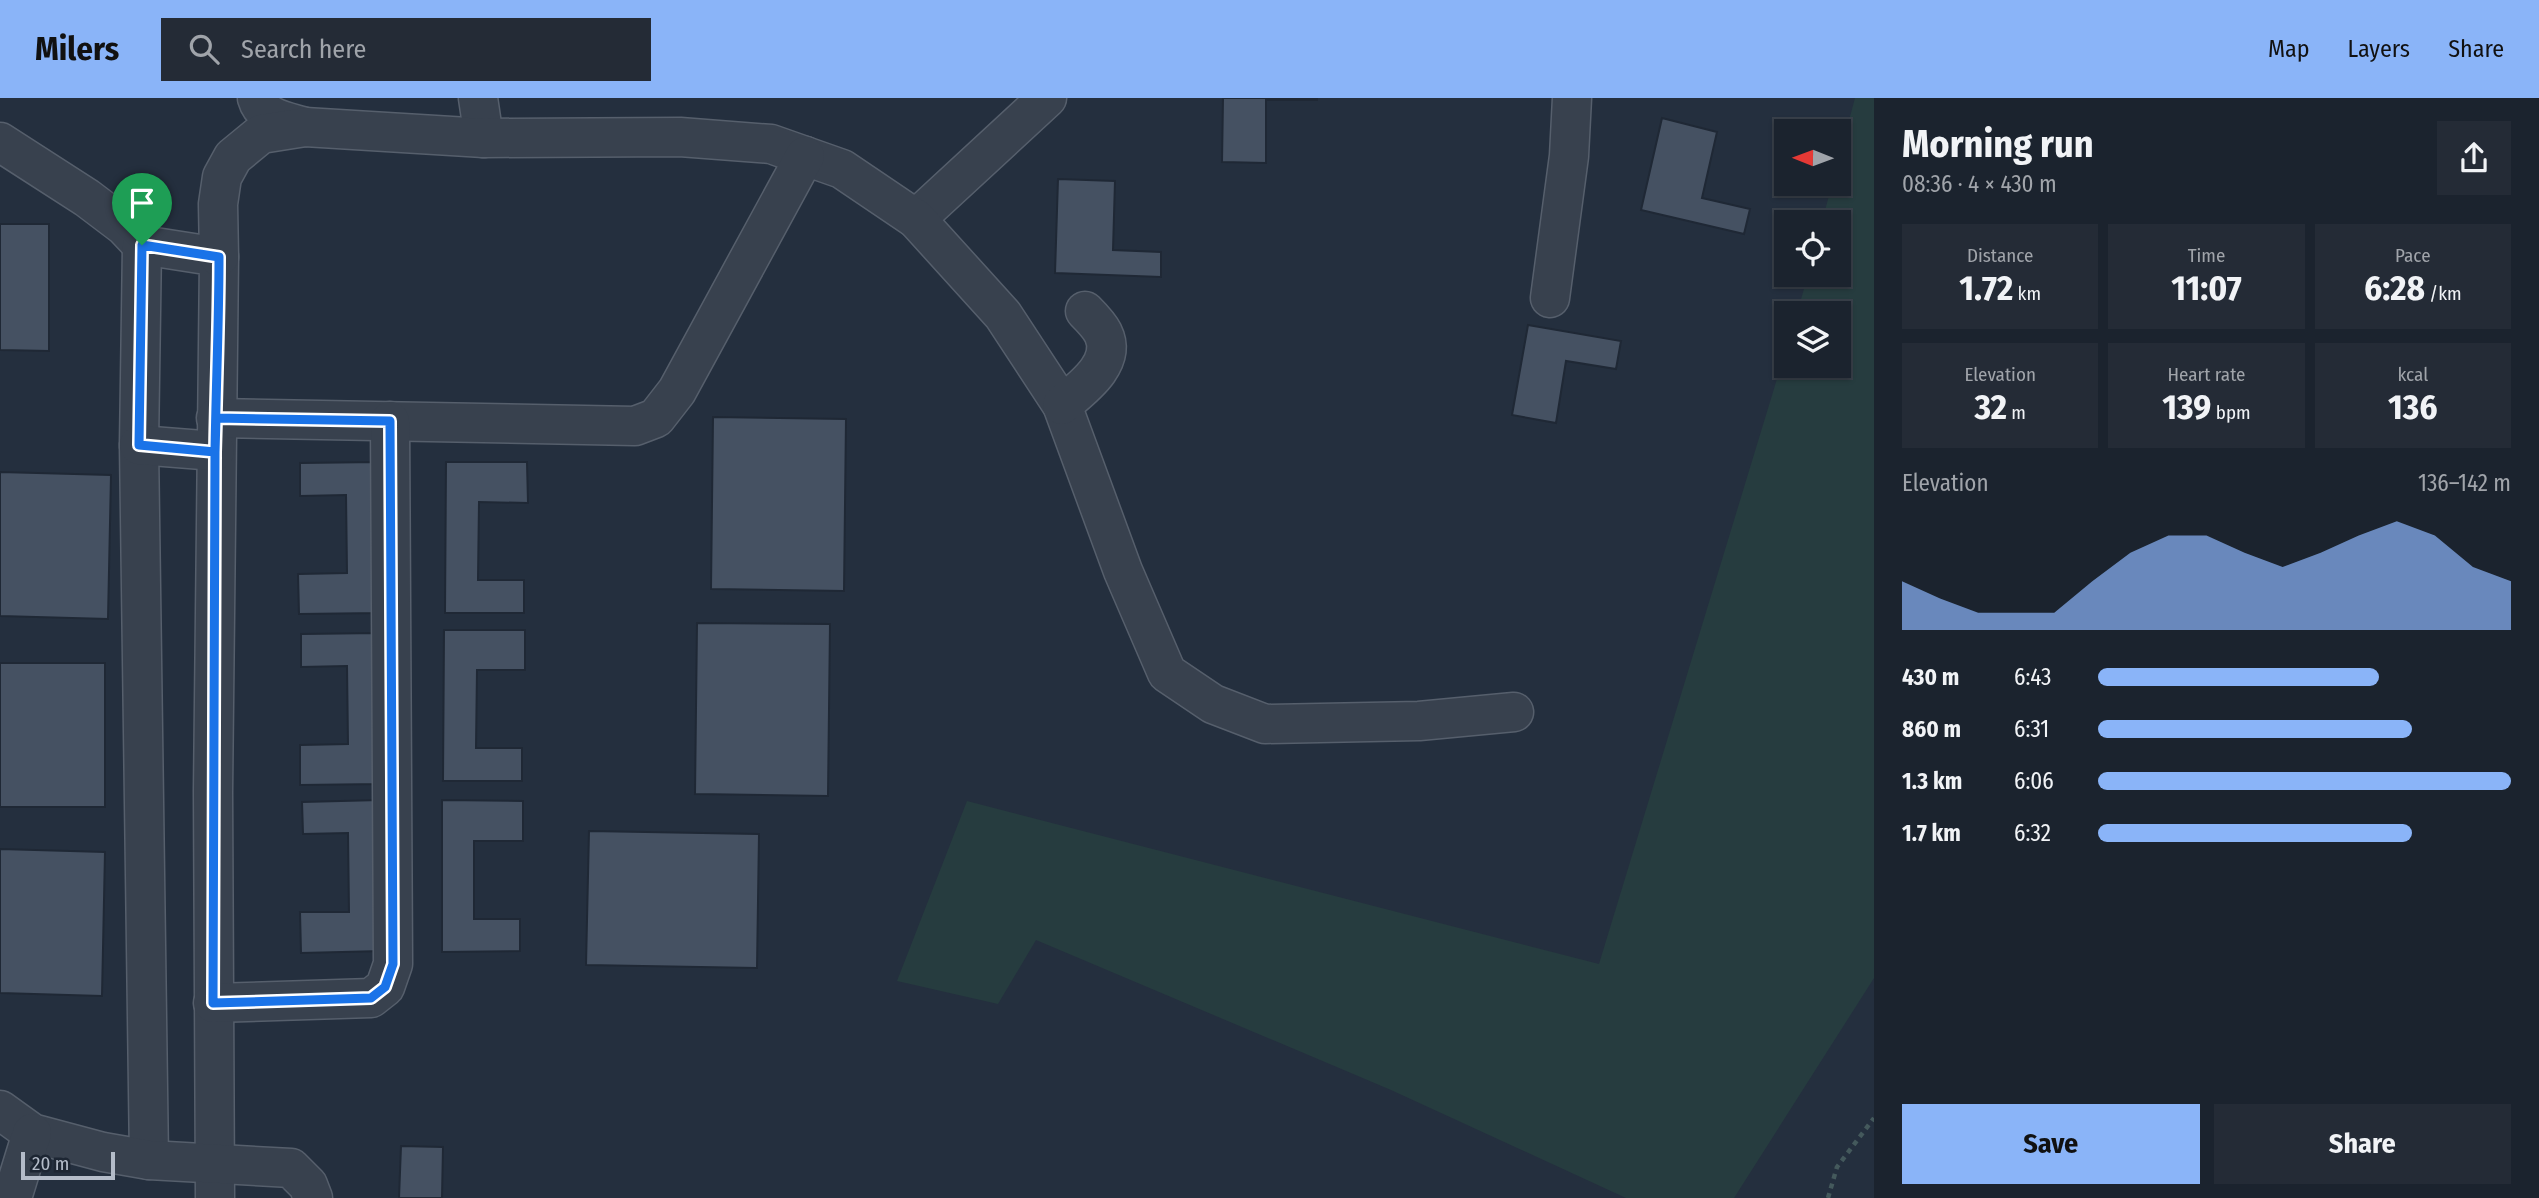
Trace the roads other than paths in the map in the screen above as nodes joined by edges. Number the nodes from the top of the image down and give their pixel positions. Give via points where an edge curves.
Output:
1 (257, 98) edge
2 (478, 98) edge
3 (1046, 98) edge
4 (1572, 98) edge
5 (323, 118) edge
6 (484, 138) junction
7 (0, 142) edge
8 (804, 156) junction
9 (916, 219) junction
10 (142, 245) junction
11 (219, 257) junction
12 (1550, 298) dead end
13 (1085, 311) dead end
14 (1062, 405) junction
15 (390, 421) junction
16 (216, 435) junction
17 (139, 445) junction
18 (1514, 712) dead end
19 (213, 1003) junction
20 (0, 1110) edge
21 (32, 1133) junction
22 (149, 1160) junction
23 (215, 1181) edge
24 (12, 1198) edge
25 (313, 1198) edge

1 - 5 street via 271,116
2 - 6 street
3 - 9 street
4 - 12 street
5 - 6 street
5 - 11 street via 261,134 233,157 222,177 218,204
6 - 8 street via 680,136 771,144
7 - 10 street via 87,198
8 - 9 street via 842,169
8 - 15 street via 677,391 656,418 635,426
9 - 14 street via 1003,316
10 - 11 street
10 - 17 street
11 - 16 street
13 - 14 street via 1104,334 1106,352 1091,382
14 - 18 street via 1123,571 1167,673 1213,704 1265,724 1419,721
15 - 16 street
15 - 19 street via 393,964 385,987 371,998
16 - 17 street
16 - 19 street
17 - 22 street
19 - 23 street
20 - 21 street
21 - 22 street
21 - 24 street
22 - 23 street
23 - 25 street via 290,1168 308,1185

